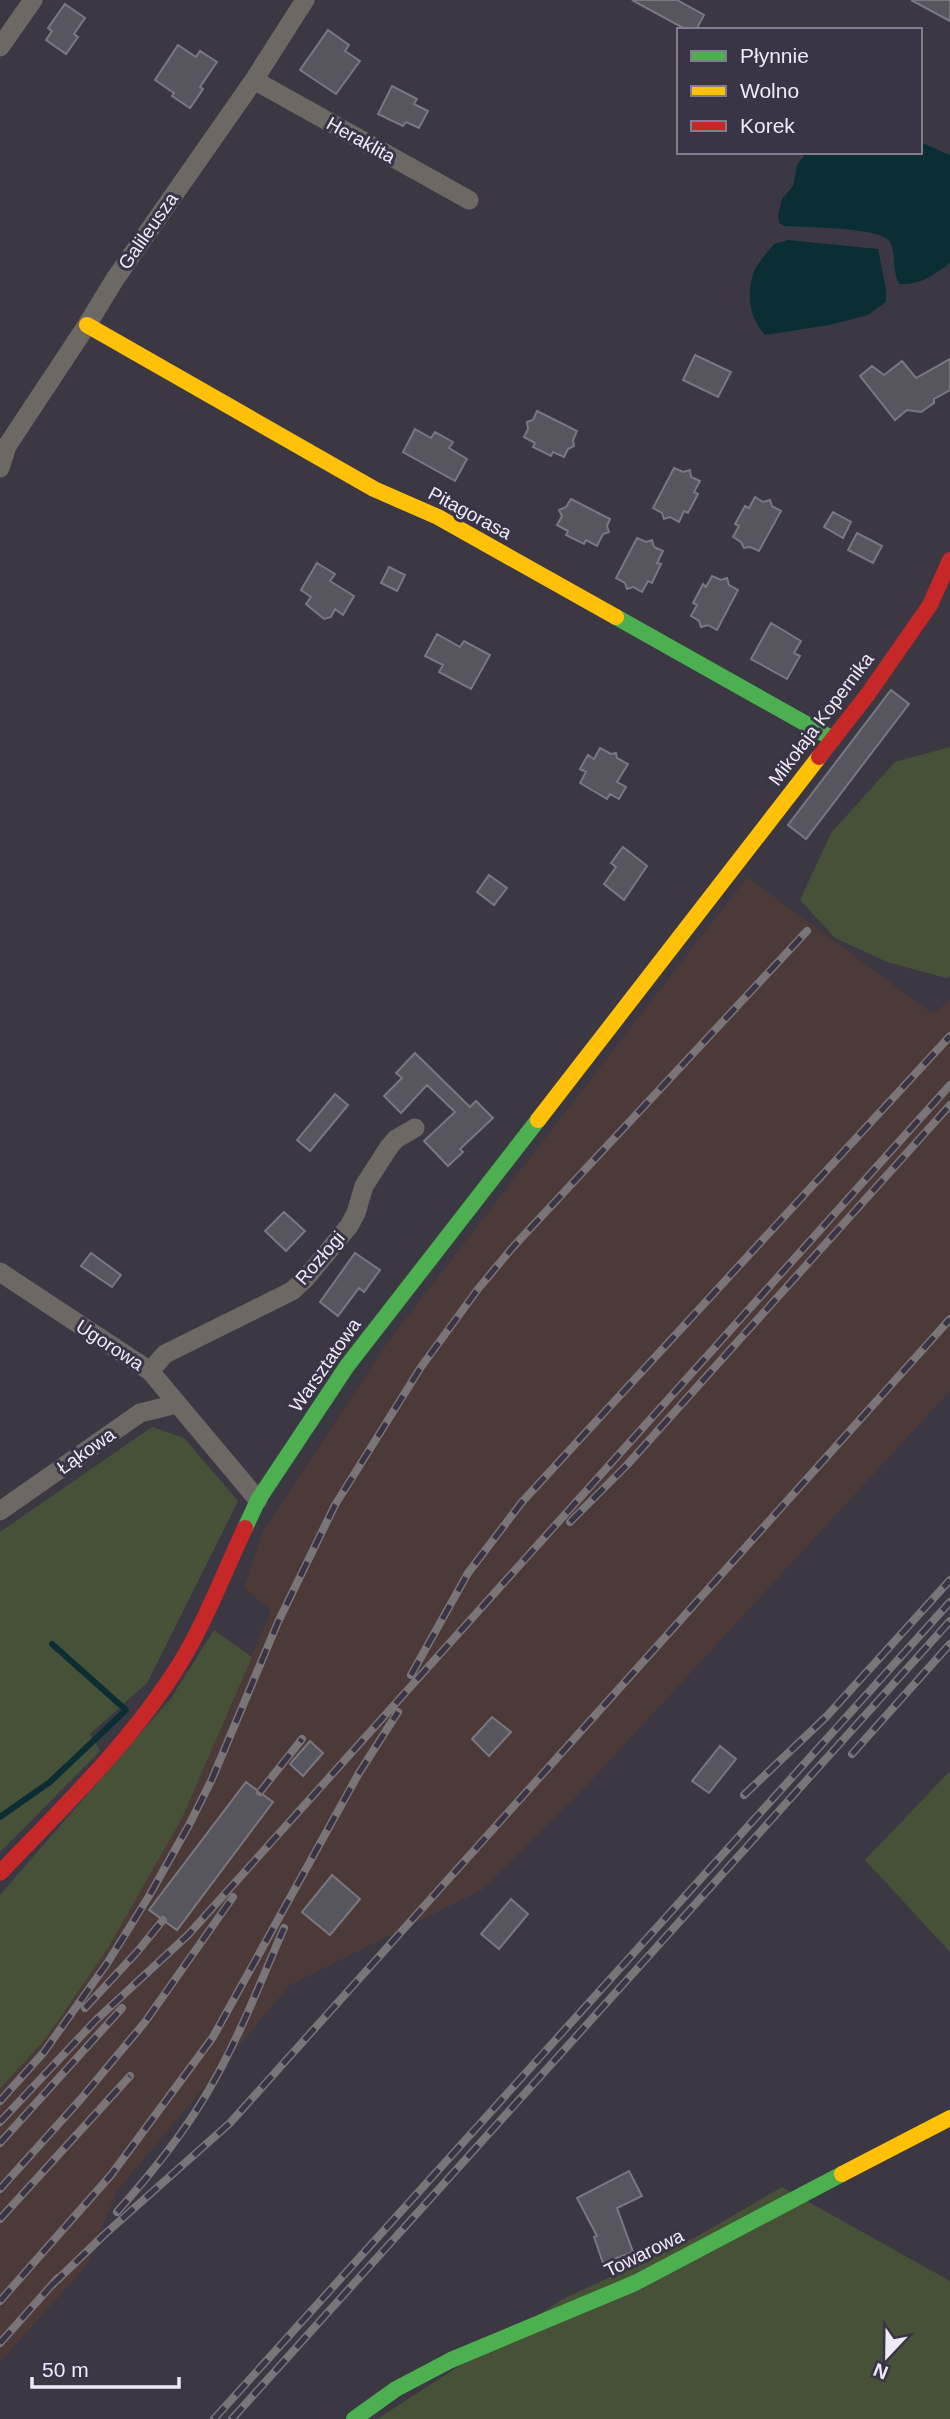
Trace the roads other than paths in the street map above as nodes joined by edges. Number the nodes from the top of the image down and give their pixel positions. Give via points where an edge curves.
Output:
1 (33, 0) edge
2 (305, 0) edge
3 (0, 47) edge
4 (254, 80) junction
5 (469, 200) dead end
6 (87, 325) junction
7 (0, 468) edge
8 (950, 560) edge
9 (833, 739) junction
10 (713, 895) joint
11 (415, 1128) dead end
12 (0, 1272) edge
13 (150, 1371) junction
14 (177, 1404) junction
15 (258, 1500) junction
16 (0, 1511) edge
17 (0, 1873) edge
18 (950, 2118) edge
19 (354, 2419) edge

1 - 3 street
2 - 4 street, Galileusza
4 - 5 street, Heraklita
4 - 6 street, Galileusza
6 - 7 street, Galileusza via 7,446
6 - 9 street, Pitagorasa via 374,489 438,517
8 - 9 street, Mikołaja Kopernika via 930,605
9 - 10 street, Mikołaja Kopernika
10 - 15 street, Warsztatowa via 347,1366
11 - 13 street, Rozłogi via 389,1147 364,1186 349,1226 292,1291 164,1354
12 - 13 street, Ugorowa
13 - 14 street, Ugorowa
14 - 15 street, Ugorowa
14 - 16 street, Łąkowa via 141,1413
15 - 17 street, Warsztatowa via 198,1628 162,1692 114,1752
18 - 19 street, Towarowa via 635,2283 451,2360 396,2389

